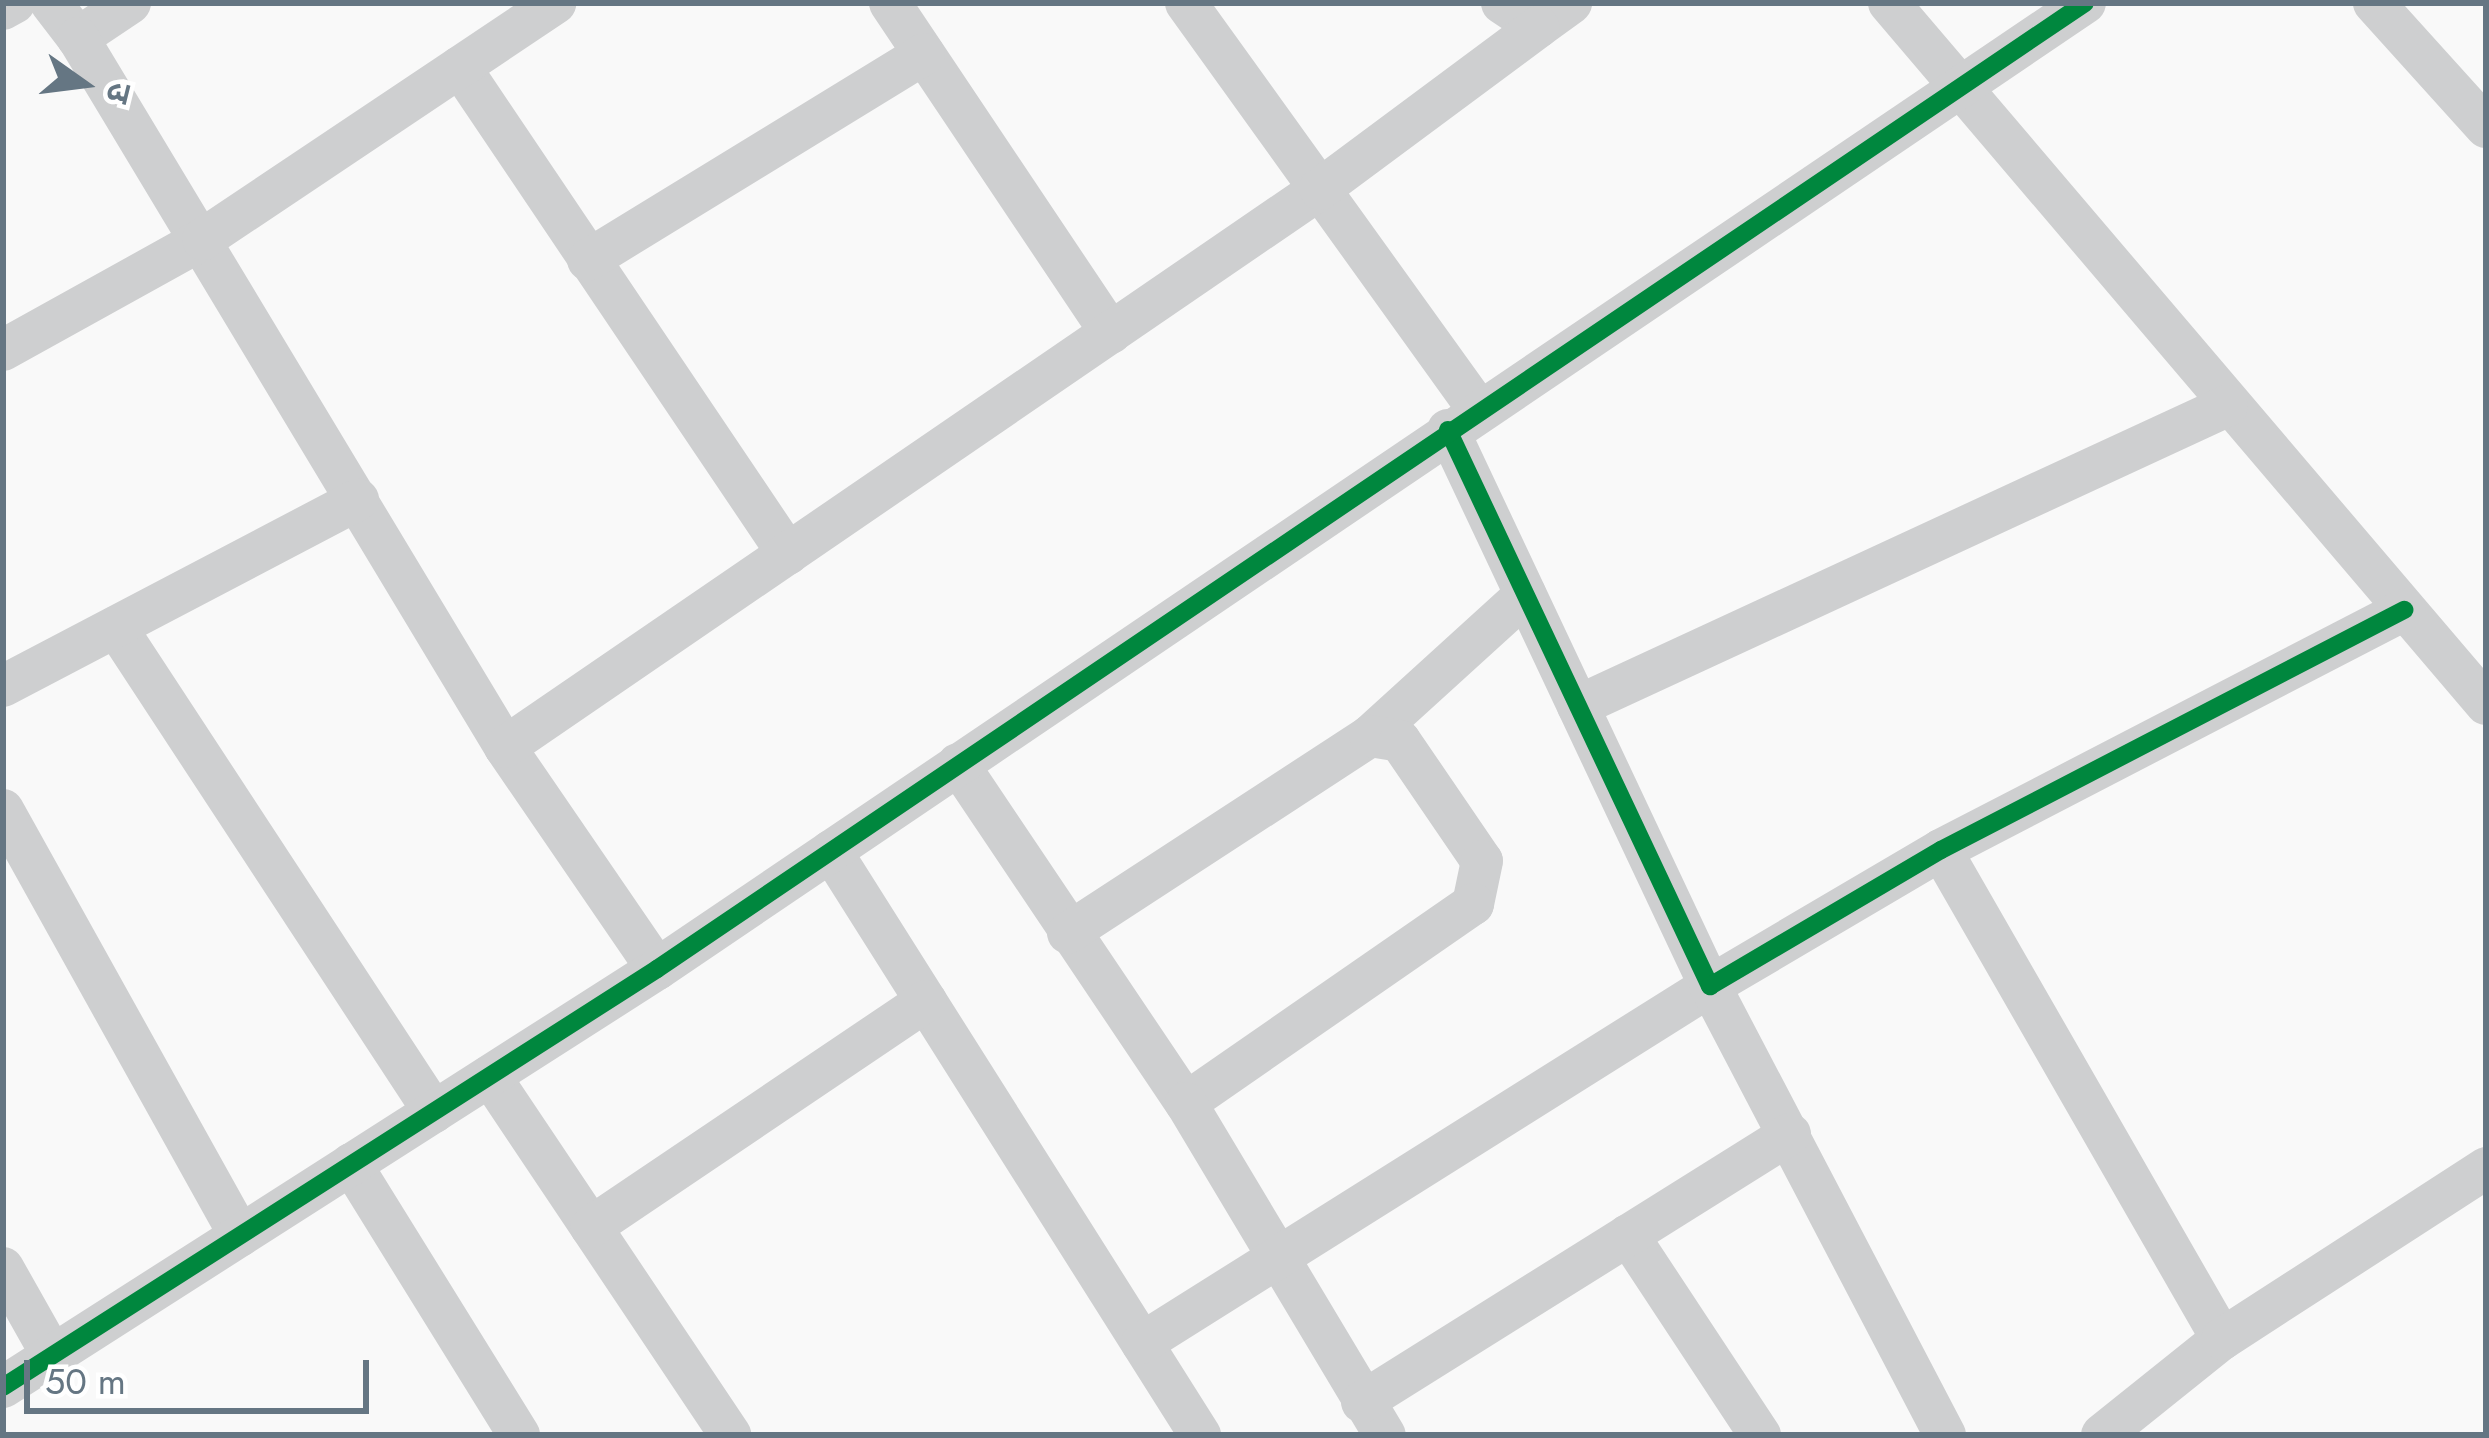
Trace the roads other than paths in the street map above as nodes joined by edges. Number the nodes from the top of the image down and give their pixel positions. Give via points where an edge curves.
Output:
1 (14, 3) edge
2 (51, 3) edge
3 (130, 3) edge
4 (555, 3) edge
5 (890, 3) edge
6 (1186, 3) edge
7 (1502, 3) edge
8 (1889, 3) edge
9 (2085, 3) edge
10 (2374, 3) edge
11 (3, 9) edge
12 (1555, 15) edge
13 (78, 38) junction
14 (924, 54) junction
15 (460, 67) junction
16 (1958, 95) junction
17 (2486, 127) edge
18 (1320, 190) junction
19 (202, 239) junction
20 (588, 260) junction
21 (1111, 333) junction
22 (3, 350) edge
23 (2227, 406) junction
24 (1463, 420) junction
25 (358, 500) junction
26 (788, 554) junction
27 (1525, 595) junction
28 (2404, 610) junction
29 (116, 627) junction
30 (3, 686) edge
31 (2486, 704) edge
32 (1578, 706) junction
33 (1370, 736) junction
34 (506, 747) junction
35 (958, 764) junction
36 (3, 810) edge
37 (1941, 850) junction
38 (831, 851) junction
39 (1068, 933) junction
40 (657, 970) junction
41 (1710, 986) junction
42 (926, 1001) junction
43 (490, 1076) junction
44 (1186, 1103) junction
45 (434, 1112) junction
46 (1790, 1134) junction
47 (351, 1164) junction
48 (2486, 1168) edge
49 (591, 1227) junction
50 (240, 1235) junction
51 (1628, 1235) junction
52 (1273, 1260) junction
53 (3, 1268) edge
54 (2222, 1339) junction
55 (1142, 1343) junction
56 (52, 1355) junction
57 (3, 1387) edge
58 (1373, 1418) edge
59 (519, 1435) edge
60 (730, 1435) edge
61 (1200, 1435) edge
62 (1760, 1435) edge
63 (1945, 1435) edge
64 (2102, 1435) edge

1 - 11 street
2 - 13 street
3 - 13 street
4 - 15 street
5 - 14 street
6 - 18 street
7 - 12 street
8 - 16 street
9 - 16 street
10 - 17 street
12 - 18 street
13 - 19 street
14 - 20 street
14 - 21 street
15 - 19 street
15 - 20 street
16 - 23 street
16 - 24 street
18 - 21 street
18 - 24 street
19 - 22 street
19 - 25 street
20 - 26 street
21 - 26 street
23 - 28 street
23 - 32 street
24 - 27 street
24 - 35 street
25 - 29 street
25 - 34 street
26 - 34 street
27 - 32 street
27 - 33 street
28 - 31 street
28 - 37 street
29 - 30 street
29 - 45 street
32 - 41 street
33 - 39 street
33 - 44 street via 1400,741 1483,861 1484,888
34 - 40 street
35 - 38 street
35 - 39 street
36 - 50 street
37 - 41 street
37 - 54 street
38 - 40 street
38 - 42 street
39 - 44 street
40 - 43 street
41 - 46 street
41 - 52 street
42 - 49 street
42 - 55 street
43 - 45 street
43 - 49 street
44 - 52 street
45 - 47 street
46 - 51 street
46 - 63 street
47 - 50 street
47 - 59 street
48 - 54 street
49 - 60 street
50 - 56 street
51 - 58 street
51 - 62 street
52 - 55 street
52 - 58 street
53 - 56 street
54 - 64 street
55 - 61 street
56 - 57 street

